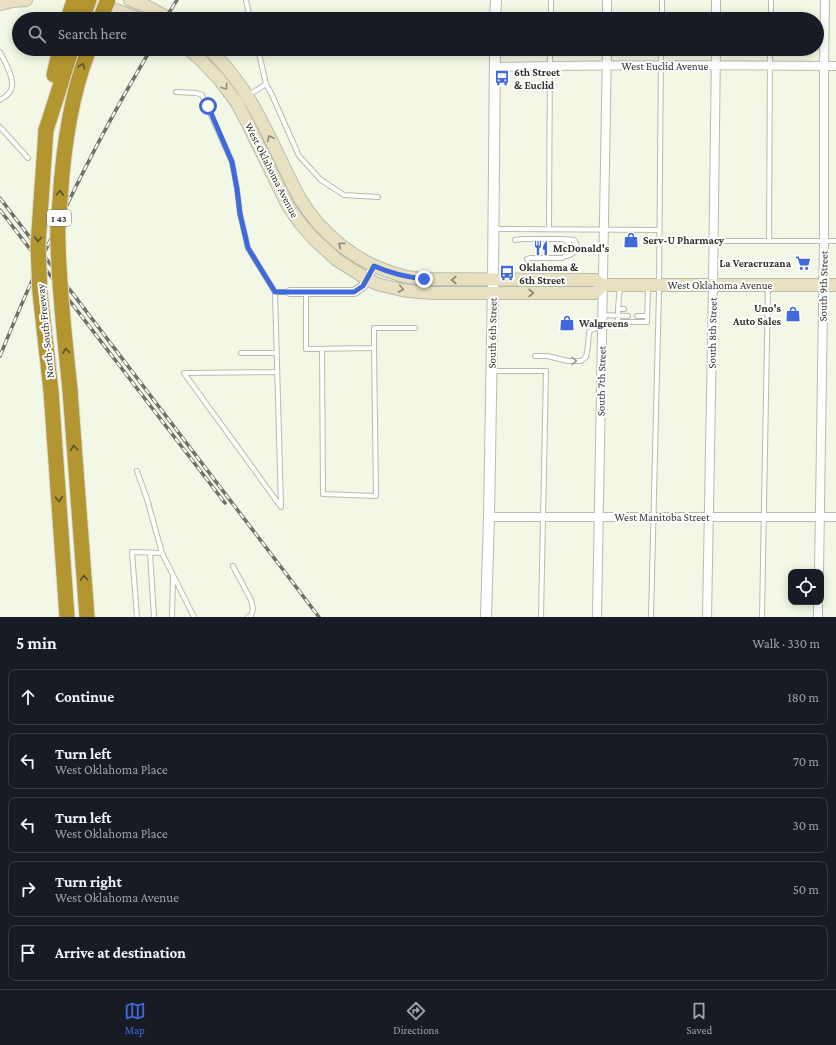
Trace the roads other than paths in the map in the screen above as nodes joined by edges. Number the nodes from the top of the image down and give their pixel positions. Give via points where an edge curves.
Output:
1 (26, 0) edge
2 (68, 0) edge
3 (74, 0) edge
4 (89, 0) edge
5 (108, 0) edge
6 (130, 0) edge
7 (246, 0) edge
8 (496, 0) edge
9 (551, 0) edge
10 (607, 0) edge
11 (662, 0) edge
12 (716, 0) edge
13 (771, 0) edge
14 (826, 0) edge
15 (0, 4) edge
16 (70, 12) edge
17 (85, 12) edge
18 (103, 12) edge
19 (121, 12) edge
20 (157, 12) edge
21 (249, 12) edge
22 (495, 12) edge
23 (551, 12) edge
24 (607, 12) edge
25 (662, 12) edge
26 (716, 12) edge
27 (770, 12) edge
28 (0, 52) edge
29 (59, 56) edge
30 (70, 56) edge
31 (86, 56) edge
32 (197, 56) edge
33 (216, 56) edge
34 (260, 56) edge
35 (495, 56) edge
36 (550, 56) edge
37 (607, 56) edge
38 (661, 56) edge
39 (716, 56) edge
40 (770, 56) edge
41 (661, 65) junction
42 (550, 66) junction
43 (607, 66) junction
44 (716, 66) junction
45 (770, 66) junction
46 (824, 66) junction
47 (836, 66) edge
48 (494, 67) junction
49 (266, 84) junction
50 (176, 92) dead end
51 (248, 96) junction
52 (0, 100) edge
53 (237, 103) junction
54 (0, 127) edge
55 (46, 130) junction
56 (28, 158) dead end
57 (378, 197) dead end
58 (493, 229) junction
59 (549, 229) junction
60 (604, 230) junction
61 (659, 230) junction
62 (516, 240) dead end
63 (769, 241) junction
64 (824, 241) junction
65 (836, 241) edge
66 (714, 242) junction
67 (527, 259) dead end
68 (374, 266) junction
69 (367, 279) junction
70 (493, 280) junction
71 (823, 284) junction
72 (603, 285) junction
73 (620, 285) junction
74 (653, 285) junction
75 (714, 285) junction
76 (768, 285) junction
77 (836, 285) edge
78 (275, 292) junction
79 (290, 292) joint
80 (306, 293) junction
81 (492, 293) junction
82 (647, 308) junction
83 (618, 309) junction
84 (624, 309) dead end
85 (641, 309) dead end
86 (602, 315) junction
87 (618, 316) junction
88 (628, 316) dead end
89 (637, 316) dead end
90 (647, 316) junction
91 (415, 328) dead end
92 (602, 328) junction
93 (374, 348) junction
94 (322, 349) junction
95 (240, 353) dead end
96 (276, 353) junction
97 (535, 356) dead end
98 (491, 370) junction
99 (277, 372) junction
100 (137, 471) dead end
101 (488, 517) junction
102 (709, 517) junction
103 (764, 517) junction
104 (820, 517) junction
105 (836, 517) edge
106 (543, 518) junction
107 (599, 518) junction
108 (653, 518) junction
109 (150, 553) junction
110 (162, 553) junction
111 (233, 566) dead end
112 (819, 569) edge
113 (173, 575) junction
114 (818, 605) edge
115 (67, 617) edge
116 (87, 617) edge
117 (137, 617) edge
118 (154, 617) edge
119 (172, 617) edge
120 (194, 617) edge
121 (248, 617) edge
122 (486, 617) edge
123 (541, 617) edge
124 (597, 617) edge
125 (652, 617) edge
126 (707, 617) edge
127 (762, 617) edge
128 (818, 617) edge

1 - 15 main road
2 - 19 main road
3 - 16 highway, bridge
4 - 17 highway, bridge
5 - 18 highway, bridge
6 - 20 main road
7 - 21 lane
8 - 22 street
9 - 23 lane
10 - 24 street
11 - 25 lane
12 - 26 street
13 - 27 lane
14 - 46 street, South 9th Street
28 - 52 lane via 12,77 12,86 9,94
29 - 55 highway
30 - 55 highway, North-South Freeway / I 43
116 -> 31 highway, North-South Freeway / I 43, bridge via 57,239 66,133
32 -> 53 main road, West Oklahoma Avenue
33 - 51 main road, West Oklahoma Avenue via 230,70
34 - 49 lane
35 - 48 street, South 6th Street
36 - 42 lane
37 - 43 street, South 7th Street
38 - 41 lane
39 - 44 street, South 8th Street
40 - 45 lane
41 - 43 street, West Euclid Avenue
41 - 44 street, West Euclid Avenue
41 - 61 lane
42 - 43 street, West Euclid Avenue
42 - 48 street, West Euclid Avenue
42 - 59 lane
43 - 60 street, South 7th Street
44 - 45 street, West Euclid Avenue
44 - 66 street, South 8th Street
45 - 46 street, West Euclid Avenue
45 - 63 lane
46 - 47 street, West Euclid Avenue
46 - 64 street, South 9th Street
48 - 58 street, South 6th Street
49 - 51 lane
49 - 57 lane via 299,156 321,180 344,196
50 - 78 lane via 202,95 208,106 232,162 248,248
51 - 53 lane
68 -> 51 main road, West Oklahoma Avenue via 340,245 305,208
53 - 69 main road, West Oklahoma Avenue via 288,206 314,239 337,260
54 - 56 lane
55 -> 115 highway, North-South Freeway / I 43, bridge via 38,245 40,293 51,391
58 - 59 lane
58 - 70 street, South 6th Street
59 - 60 lane
60 - 61 lane
60 - 72 street, South 7th Street
61 - 74 lane
62 - 67 lane via 563,238 571,247 570,252 562,258
63 - 64 lane
63 - 66 lane
64 - 65 lane
64 - 71 street, South 9th Street
66 - 75 street, South 8th Street
68 - 69 street
70 -> 68 main road, West Oklahoma Avenue via 424,279 402,276
69 - 80 street via 363,286 354,292
69 -> 81 main road, West Oklahoma Avenue via 377,284 418,292
70 - 72 main road, West Oklahoma Avenue via 595,280
70 - 81 street, South 6th Street
71 - 76 main road, West Oklahoma Avenue
71 - 77 main road, West Oklahoma Avenue
71 - 104 street, South 9th Street
72 - 73 main road, West Oklahoma Avenue
81 -> 72 main road, West Oklahoma Avenue via 595,293
72 - 86 street, South 7th Street
73 - 74 main road, West Oklahoma Avenue
73 - 83 lane
74 - 75 main road, West Oklahoma Avenue
74 - 82 lane
74 - 108 lane
75 - 76 main road, West Oklahoma Avenue
75 - 102 street, South 8th Street
76 - 103 lane
78 - 79 lane
78 - 96 lane
79 - 80 street
80 - 94 lane via 306,349
81 - 98 street, South 6th Street
82 - 85 lane
82 - 90 lane
83 - 84 lane
83 - 87 lane
86 - 87 lane
86 - 92 street, South 7th Street
87 - 88 lane
87 - 90 lane via 618,322 647,322
89 - 90 lane
91 - 93 lane via 374,328
97 -> 92 lane via 581,361 586,357 589,332 595,328
92 - 107 street, South 7th Street
93 - 94 lane
93 - 94 lane via 376,496 323,494
95 - 96 lane
96 - 99 lane
98 - 101 street, South 6th Street
98 - 106 lane via 546,371
99 - 99 lane via 280,484 281,507 184,373
100 - 110 lane
101 - 106 street, West Manitoba Street
101 - 122 street, South 6th Street
102 - 103 street, West Manitoba Street
102 - 108 street, West Manitoba Street
102 - 126 street, South 8th Street
103 - 104 street, West Manitoba Street
103 - 127 lane
104 - 105 street, West Manitoba Street
104 - 112 street, South 9th Street
106 - 107 street, West Manitoba Street
106 - 123 lane
107 - 108 street, West Manitoba Street
107 - 124 street, South 7th Street
108 - 125 lane
109 - 110 lane
109 - 117 lane via 132,552
109 - 118 lane
110 - 113 lane
111 - 121 lane via 251,600 253,609 251,616
113 - 119 lane
113 - 120 lane
114 - 128 street

